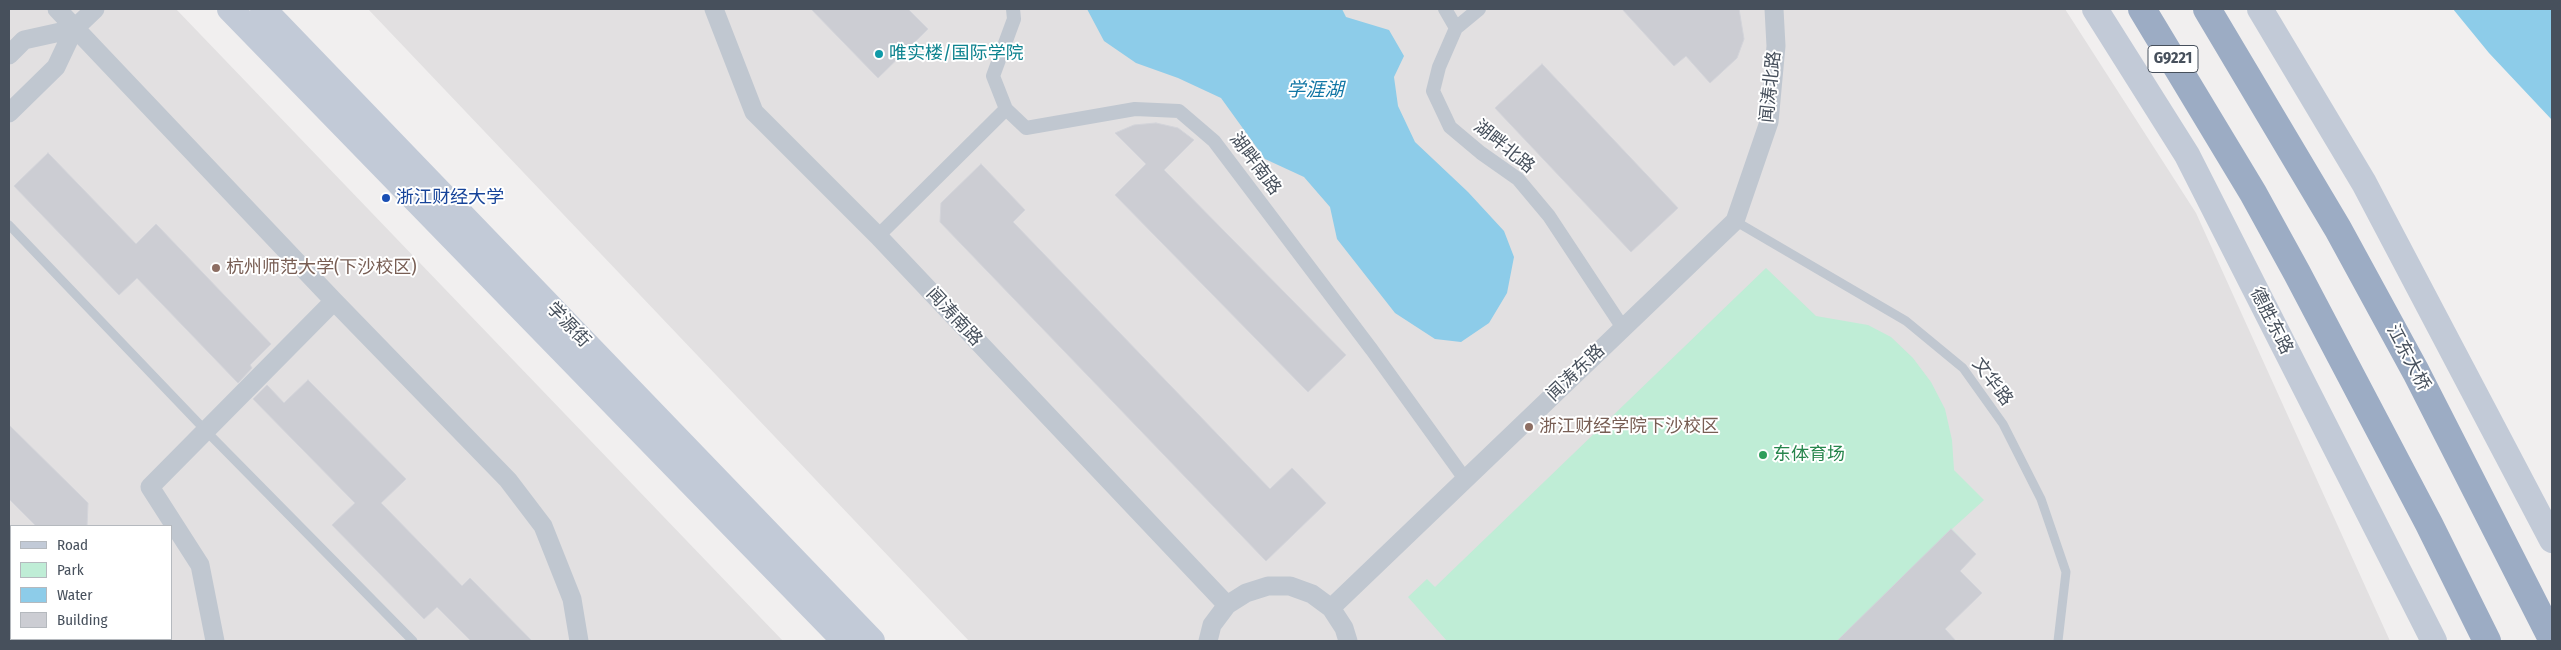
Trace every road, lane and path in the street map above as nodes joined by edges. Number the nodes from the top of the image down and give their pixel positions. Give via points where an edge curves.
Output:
1 (57, 9) edge
2 (95, 9) edge
3 (230, 9) edge
4 (263, 9) edge
5 (714, 9) edge
6 (1013, 9) edge
7 (1445, 9) edge
8 (1479, 9) edge
9 (1774, 9) edge
10 (2095, 9) edge
11 (2142, 9) edge
12 (2207, 9) edge
13 (2260, 9) edge
14 (1456, 28) junction
15 (74, 29) junction
16 (9, 55) edge
17 (1006, 109) junction
18 (9, 112) edge
19 (1735, 220) junction
20 (9, 225) edge
21 (878, 236) junction
22 (334, 302) junction
23 (1623, 328) junction
24 (206, 431) junction
25 (1465, 479) junction
26 (2552, 540) edge
27 (1227, 606) junction
28 (1331, 608) junction
29 (2552, 639) edge
30 (215, 641) edge
31 (413, 641) edge
32 (579, 641) edge
33 (845, 641) edge
34 (872, 641) edge
35 (1208, 641) edge
36 (1348, 641) edge
37 (2058, 641) edge
38 (2434, 641) edge
39 (2487, 641) edge

1 - 15 street
2 - 15 street
3 - 33 main road
4 - 34 main road, 学源街
5 - 21 street, 闻涛南路 via 754,112
6 - 17 street, 湖畔南路 via 1014,19 994,76
7 - 14 street
8 - 14 street
9 - 19 street, 闻涛北路 via 1776,46 1769,122
10 - 38 main road, 德胜东路 via 2188,156
11 - 39 highway, G9221 via 2297,273 2430,524
12 - 29 highway, 江东大桥 via 2338,229 2412,364
13 - 26 main road via 2364,183
14 - 23 street, 湖畔北路 via 1439,66 1433,91 1450,127 1518,179 1549,216
15 - 16 street via 24,40
15 - 18 street via 56,67
15 - 22 street
17 - 21 street
17 - 25 street, 湖畔南路 via 1026,128 1134,109 1179,111 1214,141
19 - 23 street, 闻涛东路
19 - 37 lane, 文华路 via 1906,321 1963,368 2003,424 2041,499 2066,572
20 - 24 lane
21 - 27 street, 闻涛南路
22 - 24 street
22 - 32 street via 508,480 543,526 572,599
23 - 25 street, 闻涛东路
24 - 30 street via 150,487 200,565
24 - 31 lane
25 - 28 street, 闻涛东路
27 - 28 street via 1246,592 1283,586 1312,594
27 - 35 street via 1212,625
28 - 36 street

